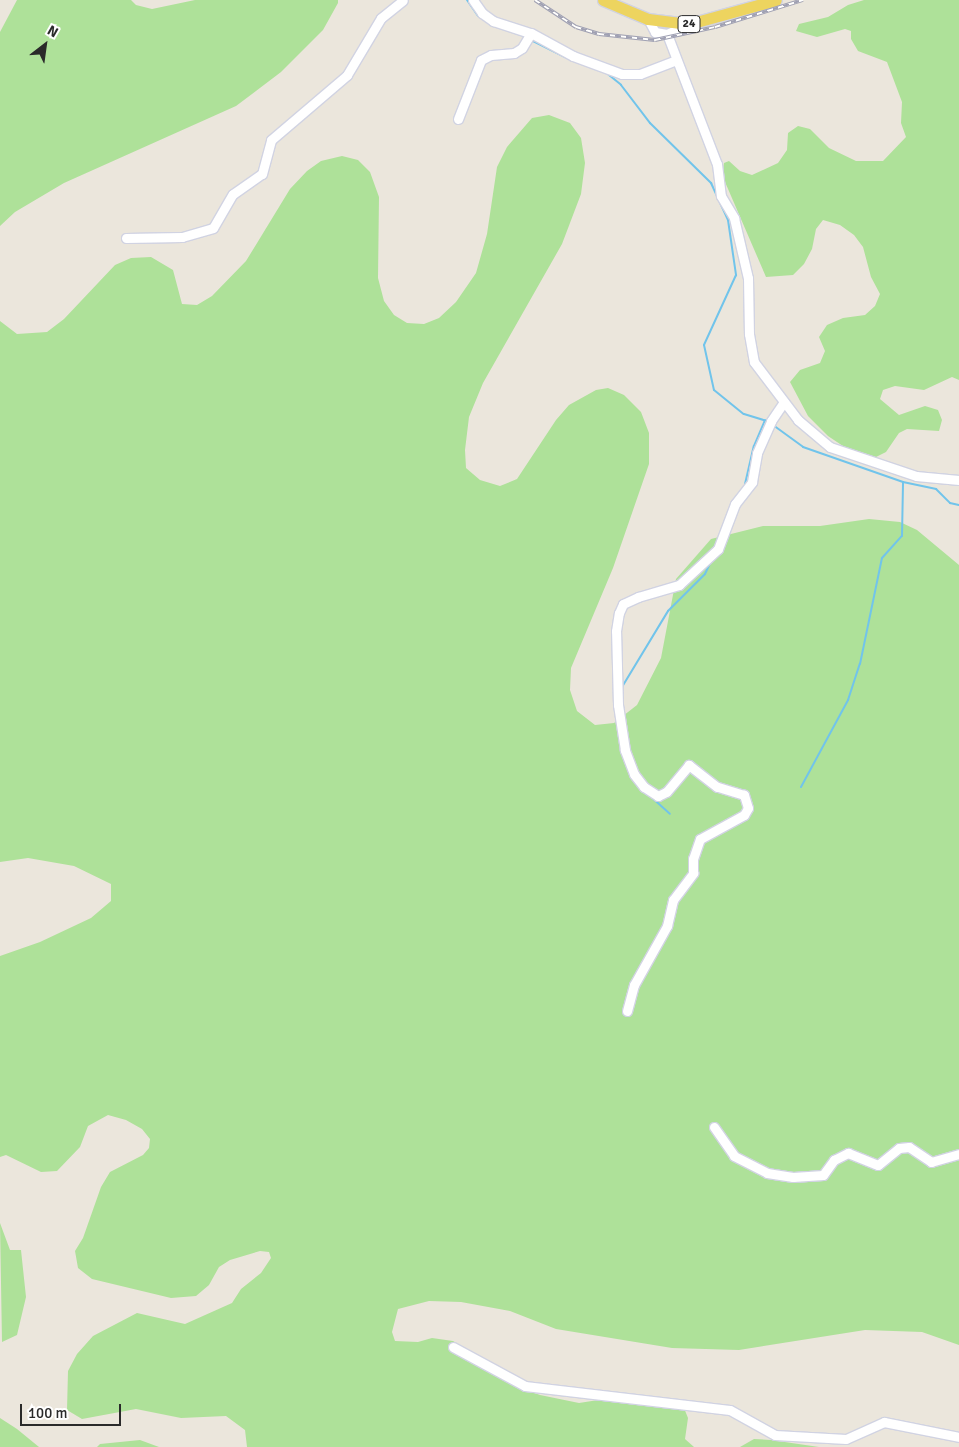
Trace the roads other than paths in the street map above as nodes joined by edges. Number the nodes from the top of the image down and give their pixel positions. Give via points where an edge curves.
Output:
1 (403, 0) edge
2 (473, 0) edge
3 (603, 0) edge
4 (776, 0) edge
5 (648, 19) junction
6 (689, 24) junction
7 (667, 34) junction
8 (530, 36) junction
9 (676, 60) junction
10 (458, 119) dead end
11 (126, 238) dead end
12 (784, 402) junction
13 (959, 480) edge
14 (627, 1011) dead end
15 (714, 1127) dead end
16 (959, 1154) edge
17 (453, 1347) dead end
18 (959, 1437) edge

1 - 11 street via 381,18 348,74 271,140 262,174 233,194 213,228 182,236
2 - 8 street via 493,21
3 - 5 main road, 24
4 - 6 main road, 24
5 - 6 main road, 24
5 - 7 street via 655,32
6 - 7 street
7 - 9 street
8 - 9 street via 628,76
8 - 10 street via 514,54 491,55 481,60
9 - 12 street via 717,164 722,196 734,218 748,278 749,334 754,362
12 - 13 street via 811,433 830,447 916,476
12 - 14 street via 771,421 758,453 752,482 735,504 718,548 679,585 638,597 623,604 618,613 618,705 624,750 634,774 644,787 658,796 666,792 689,765 717,787 744,795 748,808 744,815 700,839 693,859 693,873 672,900 667,926 634,985
15 - 16 street via 734,1156 767,1172 793,1177 823,1175 834,1160 848,1153 878,1165 899,1148 909,1147 931,1162
17 - 18 street via 526,1386 730,1410 775,1435 846,1439 884,1422

